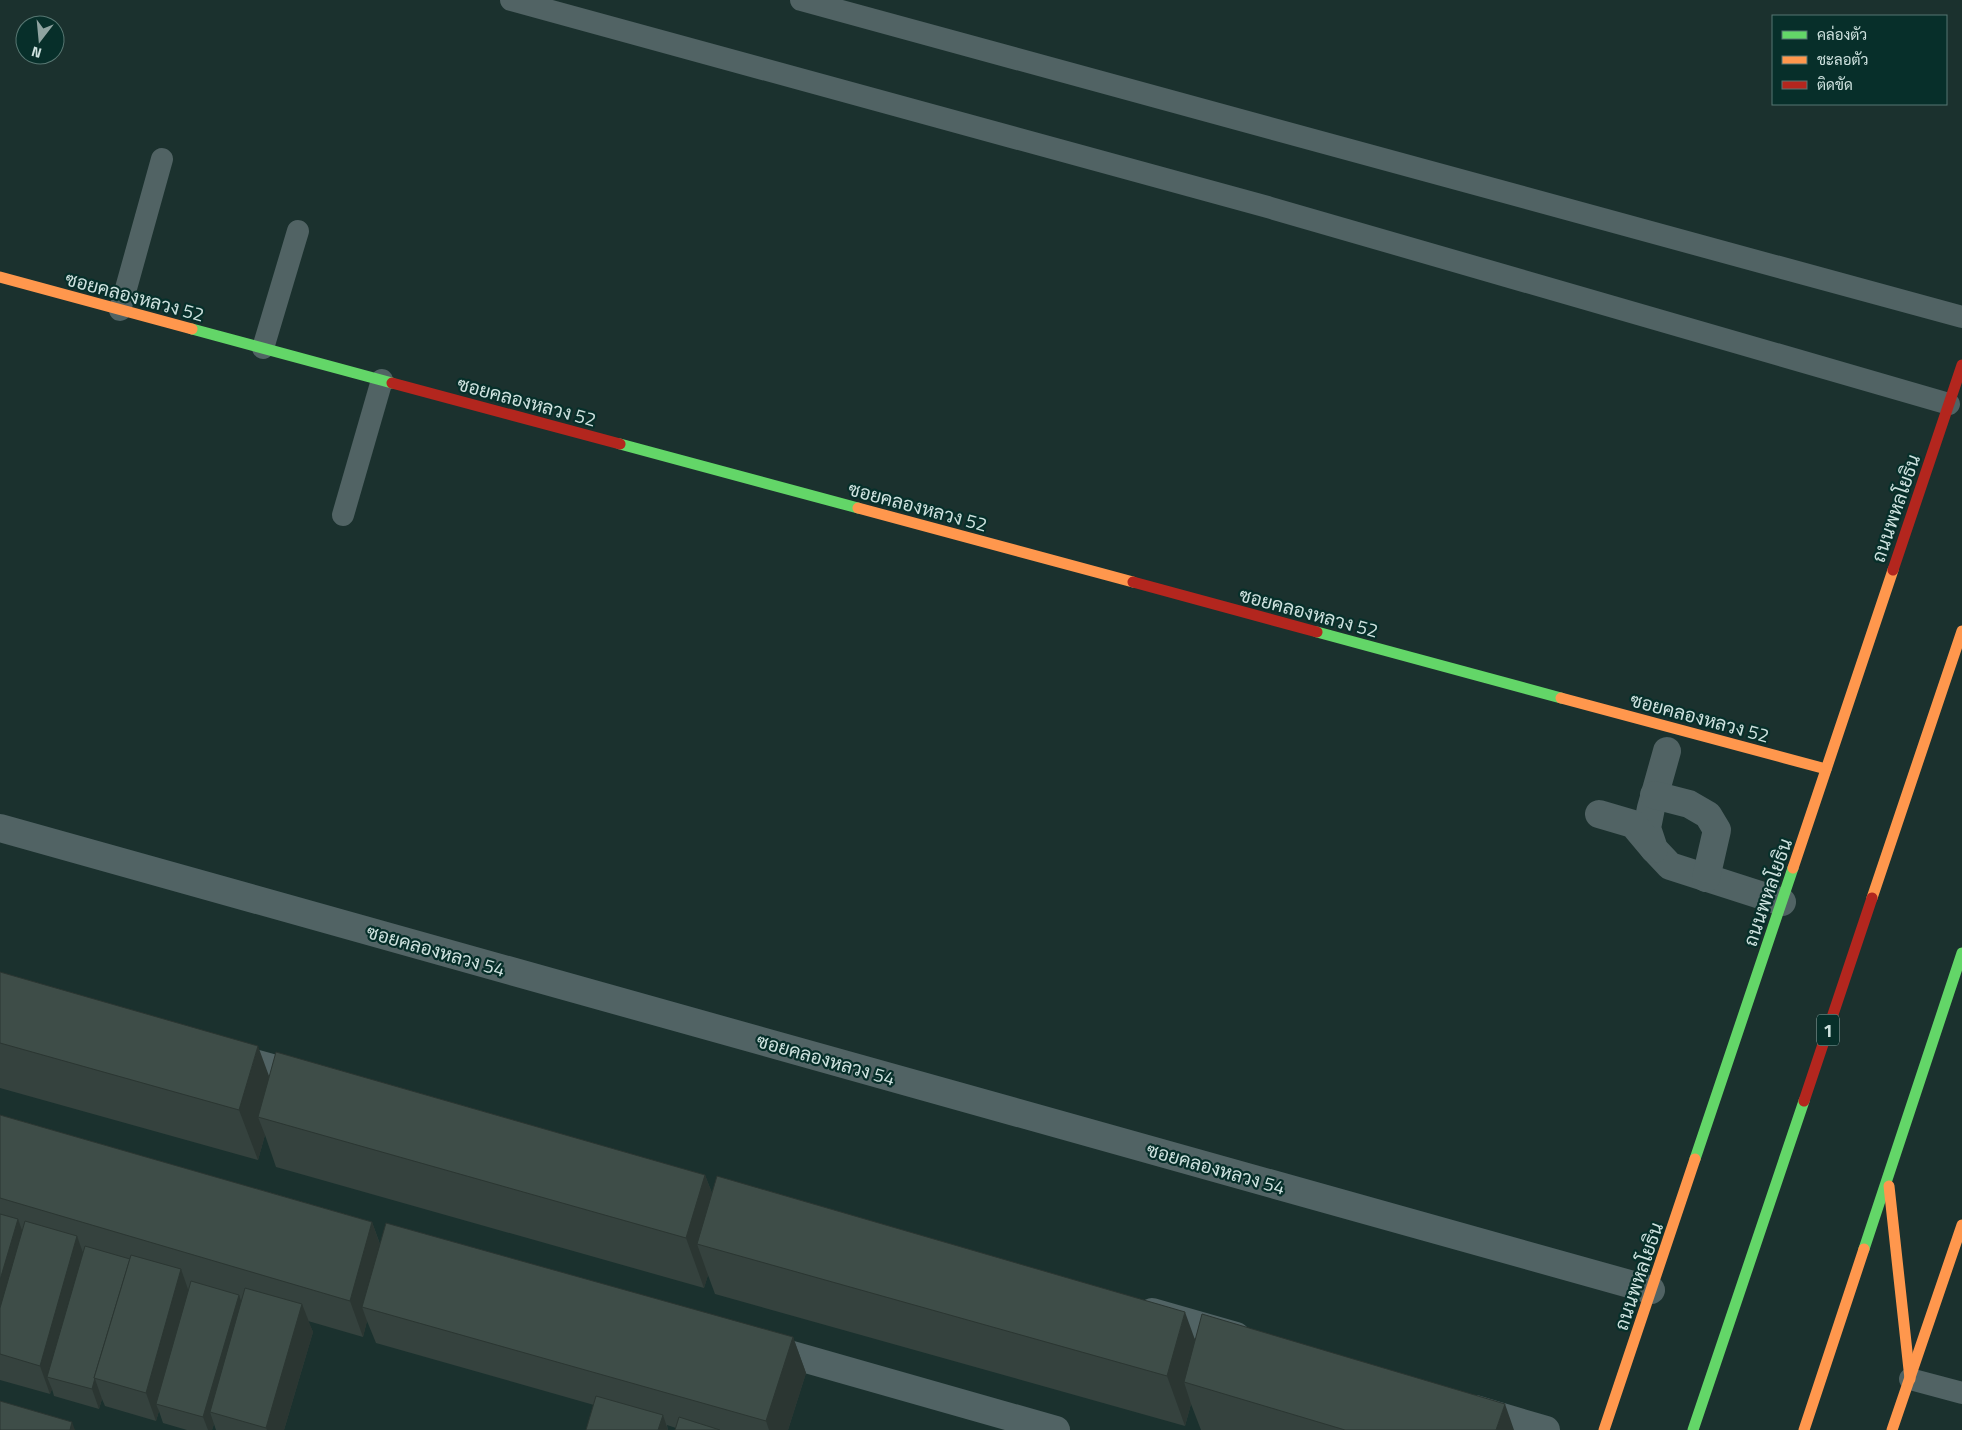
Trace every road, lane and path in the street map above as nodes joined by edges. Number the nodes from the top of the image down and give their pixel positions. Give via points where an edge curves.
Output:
1 (511, 0) edge
2 (801, 0) edge
3 (162, 159) dead end
4 (298, 231) dead end
5 (0, 277) edge
6 (120, 310) junction
7 (1962, 317) edge
8 (263, 348) junction
9 (1962, 365) edge
10 (382, 380) junction
11 (1949, 404) junction
12 (343, 515) dead end
13 (1962, 631) edge
14 (1667, 751) dead end
15 (1826, 770) junction
16 (1654, 795) junction
17 (1599, 814) dead end
18 (0, 828) edge
19 (1654, 849) junction
20 (1706, 878) junction
21 (1782, 902) junction
22 (1962, 952) edge
23 (202, 1048) edge
24 (337, 1086) edge
25 (1888, 1177) junction
26 (1962, 1225) edge
27 (1651, 1290) junction
28 (1125, 1304) edge
29 (739, 1340) edge
30 (1259, 1343) edge
31 (1910, 1379) junction
32 (1962, 1393) edge
33 (1450, 1401) edge
34 (1056, 1430) edge
35 (1546, 1430) edge
36 (1604, 1430) edge
37 (1694, 1430) edge
38 (1804, 1430) edge
39 (1892, 1430) edge

1 - 11 lane via 1271,208
2 - 7 lane
3 - 6 lane
4 - 8 lane
5 - 6 main road, ซอยคลองหลวง 52
6 - 8 main road, ซอยคลองหลวง 52
8 - 10 main road, ซอยคลองหลวง 52
9 - 11 main road, ถนนพหลโยธิน
10 - 12 lane
10 - 15 main road, ซอยคลองหลวง 52
11 - 15 main road, ถนนพหลโยธิน
13 - 37 main road, 1
14 - 16 street
15 - 21 main road, ถนนพหลโยธิน
16 - 19 street via 1648,828
16 - 20 street via 1689,804 1708,815 1718,830
17 - 19 street via 1633,824
18 - 27 street, ซอยคลองหลวง 54
19 - 20 street via 1670,866
20 - 21 street
21 - 27 main road, ถนนพหลโยธิน
22 - 25 main road
23 - 24 street
25 - 31 main road
25 - 38 main road
26 - 31 main road
27 - 36 main road, ถนนพหลโยธิน
28 - 30 street
29 - 34 street
31 - 32 lane
31 - 39 main road
33 - 35 street

